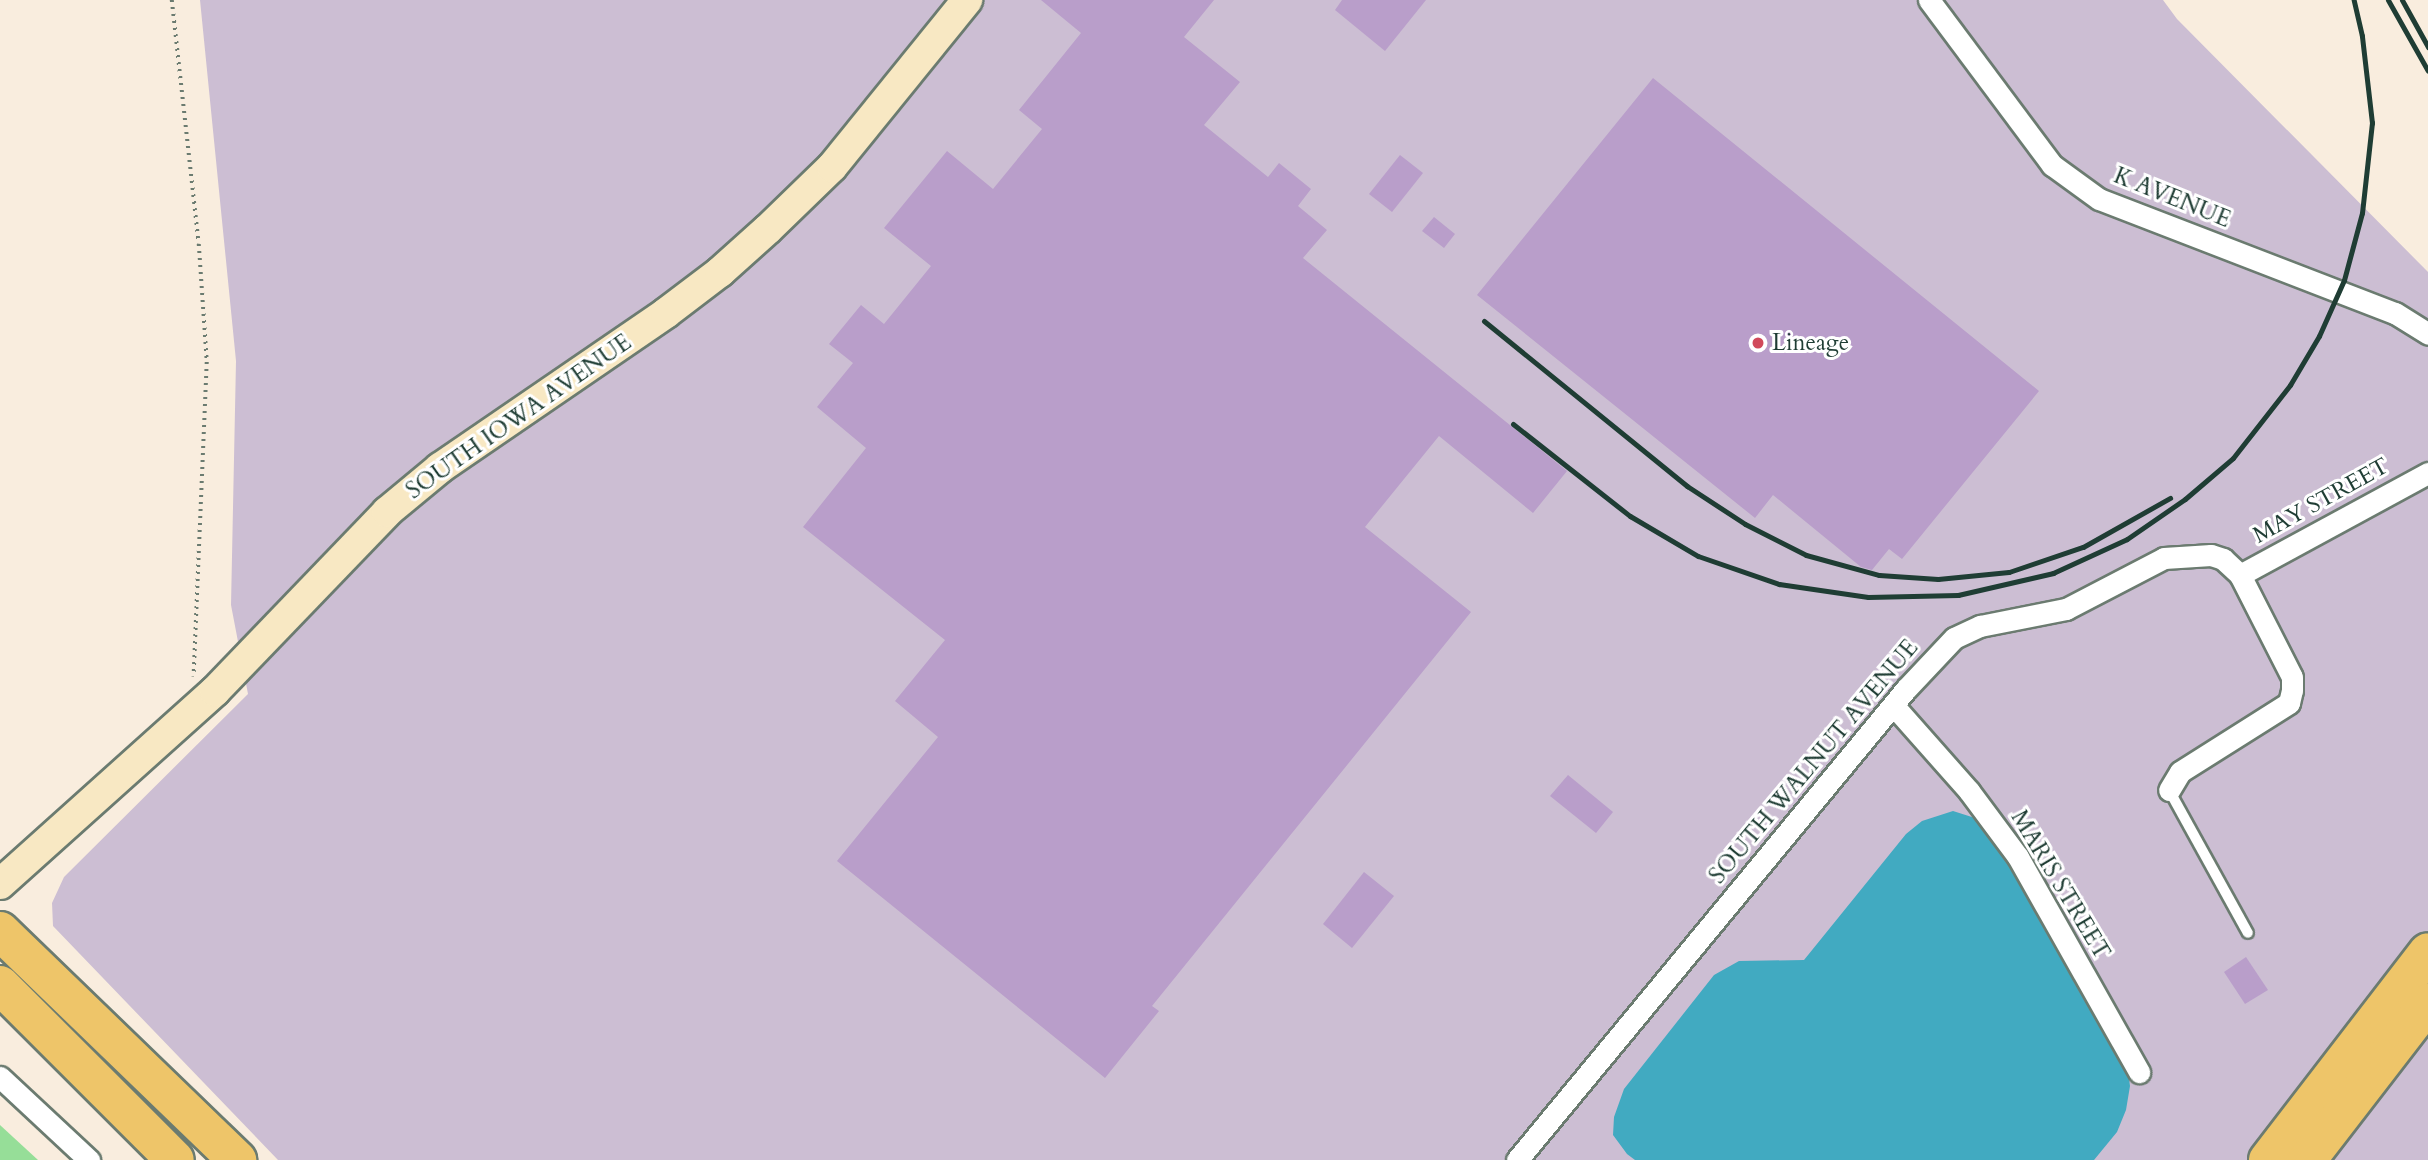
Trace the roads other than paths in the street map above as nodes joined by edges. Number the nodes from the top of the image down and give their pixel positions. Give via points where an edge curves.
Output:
1 (967, 0) edge
2 (1929, 0) edge
3 (2428, 334) edge
4 (2428, 472) edge
5 (2240, 575) junction
6 (1893, 705) junction
7 (2169, 790) joint
8 (0, 884) edge
9 (0, 932) edge
10 (2248, 933) dead end
11 (2428, 952) edge
12 (0, 985) edge
13 (2428, 1003) edge
14 (2139, 1072) dead end
15 (0, 1077) edge
16 (89, 1160) edge
17 (175, 1160) edge
18 (237, 1160) edge
19 (1517, 1160) edge
20 (2268, 1160) edge
21 (2307, 1160) edge

1 - 8 main road, SOUTH IOWA AVENUE via 832,167 768,229 666,313 429,477 387,512 192,710
2 - 3 street, K AVENUE via 2052,165 2099,199 2395,313
4 - 5 street, MAY STREET
5 - 6 street, SOUTH WALNUT AVENUE via 2233,565 2211,555 2164,558 2066,608 1980,626 1954,638
5 - 7 street via 2292,677 2289,703 2180,772
6 - 14 street, MARIS STREET via 1969,791 2018,857
6 - 19 street, SOUTH WALNUT AVENUE
7 - 10 lane
9 - 18 highway
11 - 20 highway
12 - 17 highway
13 - 21 highway
15 - 16 street

